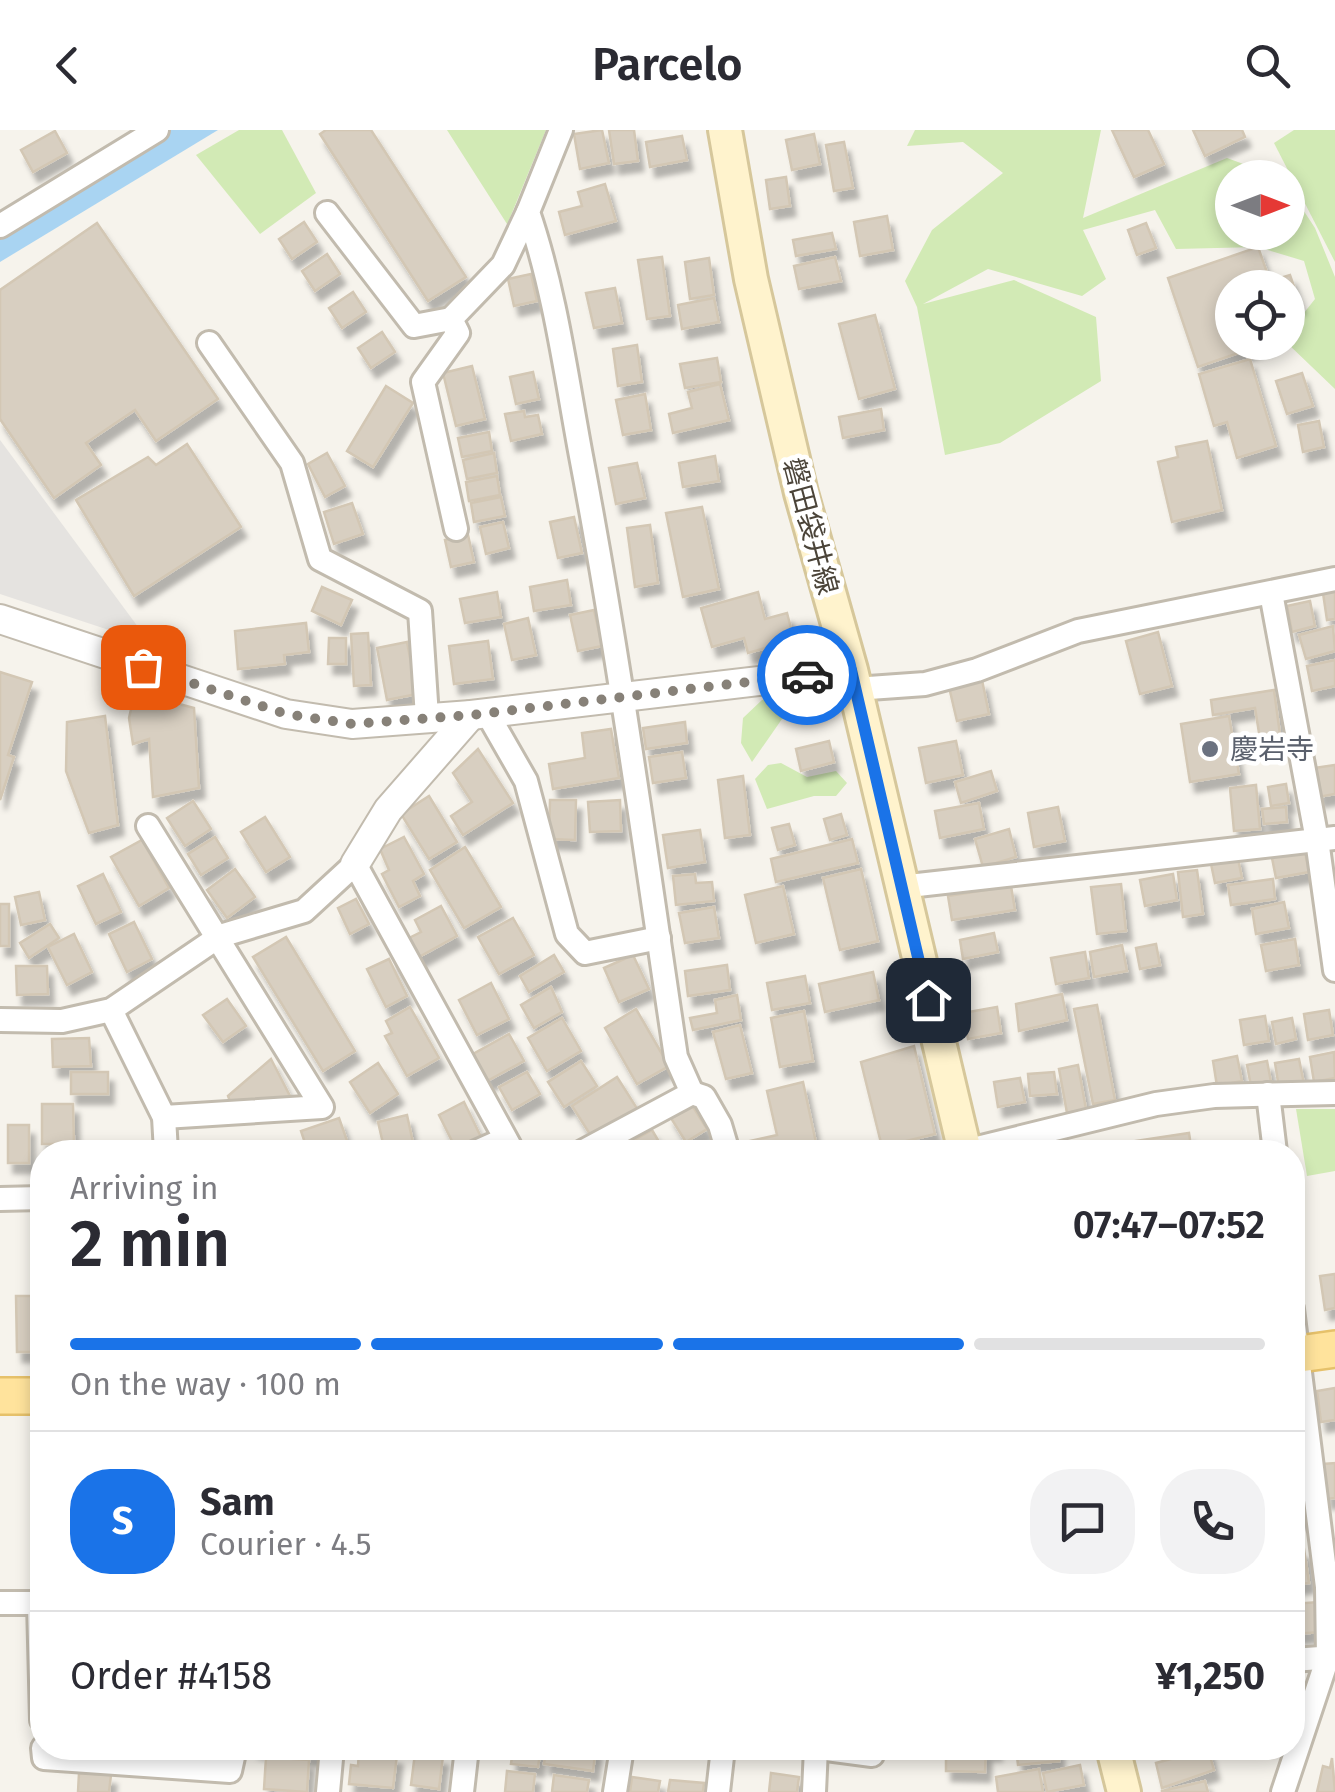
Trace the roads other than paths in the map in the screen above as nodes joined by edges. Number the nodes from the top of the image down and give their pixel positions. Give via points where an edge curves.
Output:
1 (157, 130) edge
2 (561, 130) edge
3 (724, 130) edge
4 (528, 212) junction
5 (327, 213) dead end
6 (0, 226) edge
7 (451, 319) junction
8 (209, 343) dead end
9 (456, 528) dead end
10 (1335, 579) edge
11 (1271, 593) junction
12 (0, 619) edge
13 (853, 680) junction
14 (622, 698) junction
15 (479, 714) junction
16 (427, 718) junction
17 (148, 826) dead end
18 (1326, 839) edge
19 (356, 864) junction
20 (900, 887) junction
21 (220, 936) junction
22 (658, 938) junction
23 (1335, 970) edge
24 (110, 1010) junction
25 (0, 1020) edge
26 (692, 1093) junction
27 (1335, 1093) edge
28 (1268, 1094) junction
29 (164, 1117) junction
30 (165, 1140) edge
31 (506, 1140) edge
32 (604, 1140) edge
33 (724, 1140) edge
34 (962, 1140) edge
35 (1013, 1140) edge
36 (1274, 1140) edge
37 (30, 1198) edge
38 (0, 1199) edge
39 (1335, 1349) edge
40 (1305, 1354) edge
41 (0, 1396) edge
42 (30, 1396) edge
43 (1305, 1425) edge
44 (0, 1604) edge
45 (30, 1604) edge
46 (1332, 1657) edge
47 (1305, 1659) edge
48 (1305, 1730) edge
49 (73, 1760) edge
50 (232, 1760) edge
51 (331, 1760) edge
52 (466, 1760) edge
53 (620, 1760) edge
54 (722, 1760) edge
55 (817, 1760) edge
56 (1116, 1760) edge
57 (1294, 1760) edge
58 (328, 1792) edge
59 (462, 1792) edge
60 (615, 1792) edge
61 (718, 1792) edge
62 (814, 1792) edge
63 (1124, 1792) edge
64 (1282, 1792) edge

1 - 6 street
2 - 4 street
3 - 13 main road, 磐田袋井線 via 800,494
4 - 7 street via 504,265
4 - 14 street via 547,276
5 - 7 street via 414,326
7 - 9 street via 458,333 424,382
8 - 16 street via 292,463 320,559 420,611
10 - 11 street
11 - 13 street via 1078,631 925,684
11 - 18 street
12 - 16 street via 286,714 352,724
13 - 14 street
13 - 20 main road, 磐田袋井線
14 - 15 street
14 - 22 street
15 - 16 street
15 - 19 street via 388,810
15 - 22 street via 526,781 567,934 586,953
17 - 21 street
18 - 20 street
18 - 23 street
19 - 21 street via 304,911
19 - 31 street
20 - 34 main road, 磐田袋井線
21 - 24 street
21 - 29 street via 322,1108
22 - 26 street via 676,1057
24 - 25 street via 62,1022
24 - 29 street
26 - 32 street
26 - 33 street via 704,1097
27 - 28 street
28 - 35 street via 1156,1104
28 - 36 street
29 - 30 street
37 - 38 street
39 - 40 main road
41 - 42 main road
43 - 46 street
44 - 45 street
46 - 47 street
46 - 48 street
49 - 50 street via 230,1771
51 - 58 street
52 - 59 street
53 - 60 street
54 - 61 street
55 - 62 street
56 - 63 main road
57 - 64 street

